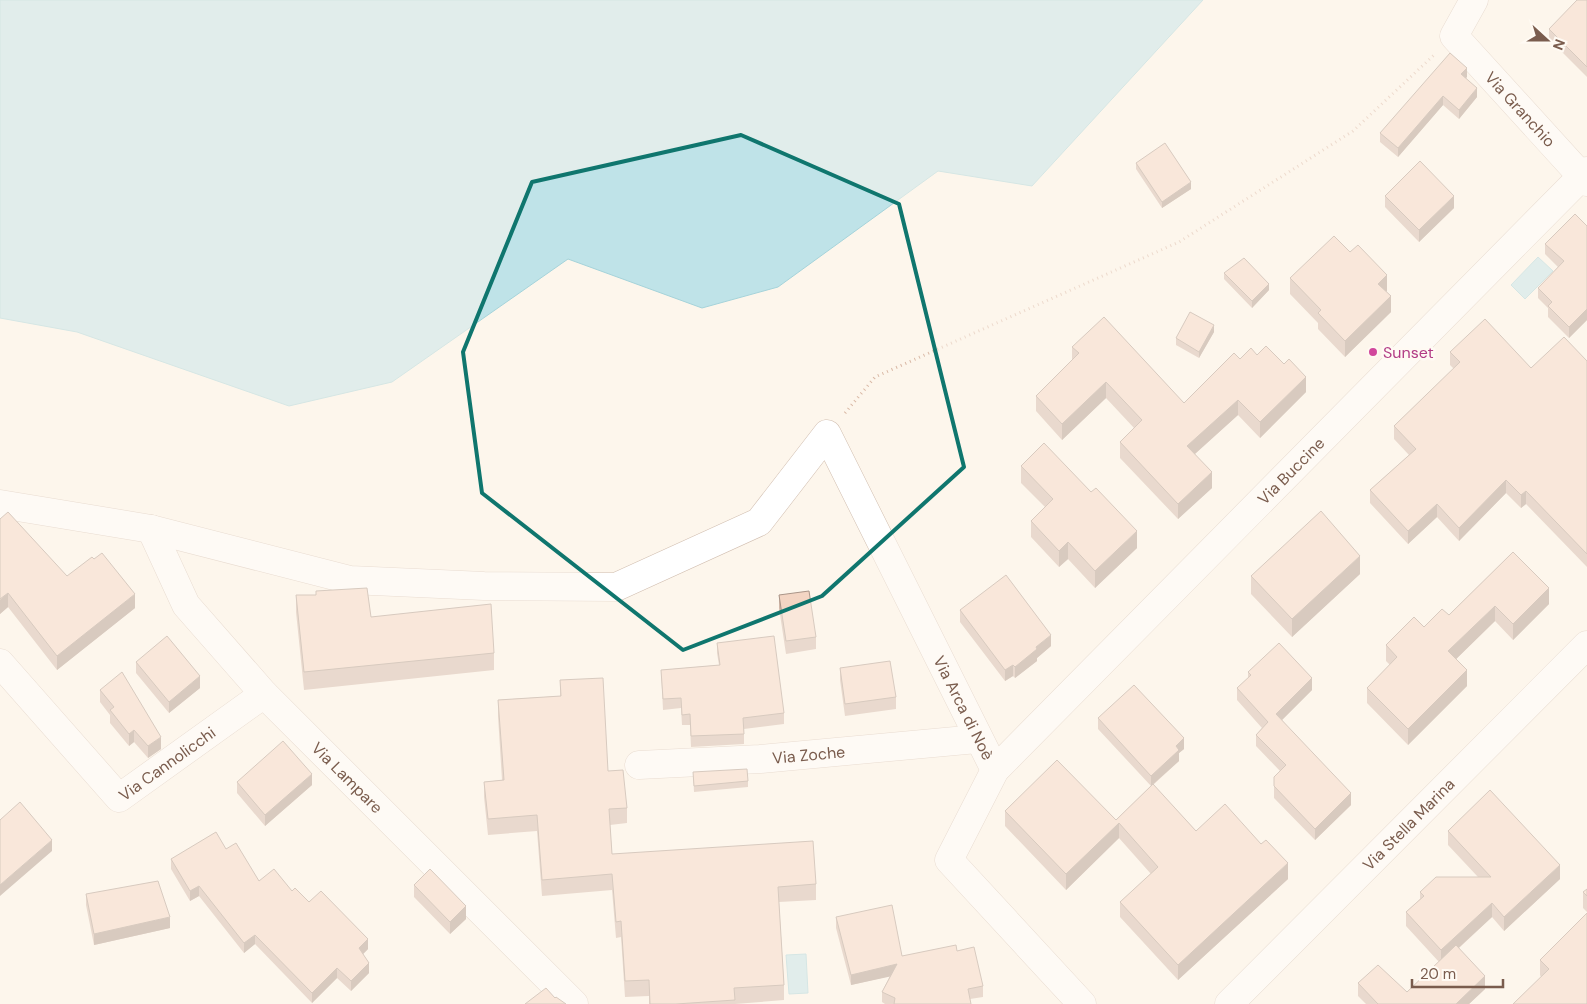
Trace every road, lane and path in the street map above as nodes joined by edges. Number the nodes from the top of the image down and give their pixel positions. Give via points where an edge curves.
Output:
1 (1474, 0) edge
2 (1454, 36) junction
3 (1585, 176) edge
4 (827, 434) junction
5 (0, 504) edge
6 (151, 529) junction
7 (1587, 645) edge
8 (0, 663) edge
9 (264, 694) junction
10 (977, 738) junction
11 (639, 765) dead end
12 (994, 770) junction
13 (574, 1004) edge
14 (1082, 1004) edge
15 (1229, 1004) edge

1 - 2 street
2 - 3 street, Via Granchio
2 - 4 path via 1353,131 1196,232 876,377
3 - 12 street, Via Buccine
4 - 6 street via 759,522 616,587 350,580
4 - 10 street, Via Arca di Noè
5 - 6 street
6 - 9 street, Via Lampare via 186,605
7 - 15 street, Via Stella Marina
8 - 9 street, Via Cannolicchi via 119,798
9 - 13 street, Via Lampare
10 - 11 street, Via Zoche via 760,759
10 - 12 street, Via Arca di Noè
12 - 14 street, Via Arca di Noè via 949,860

